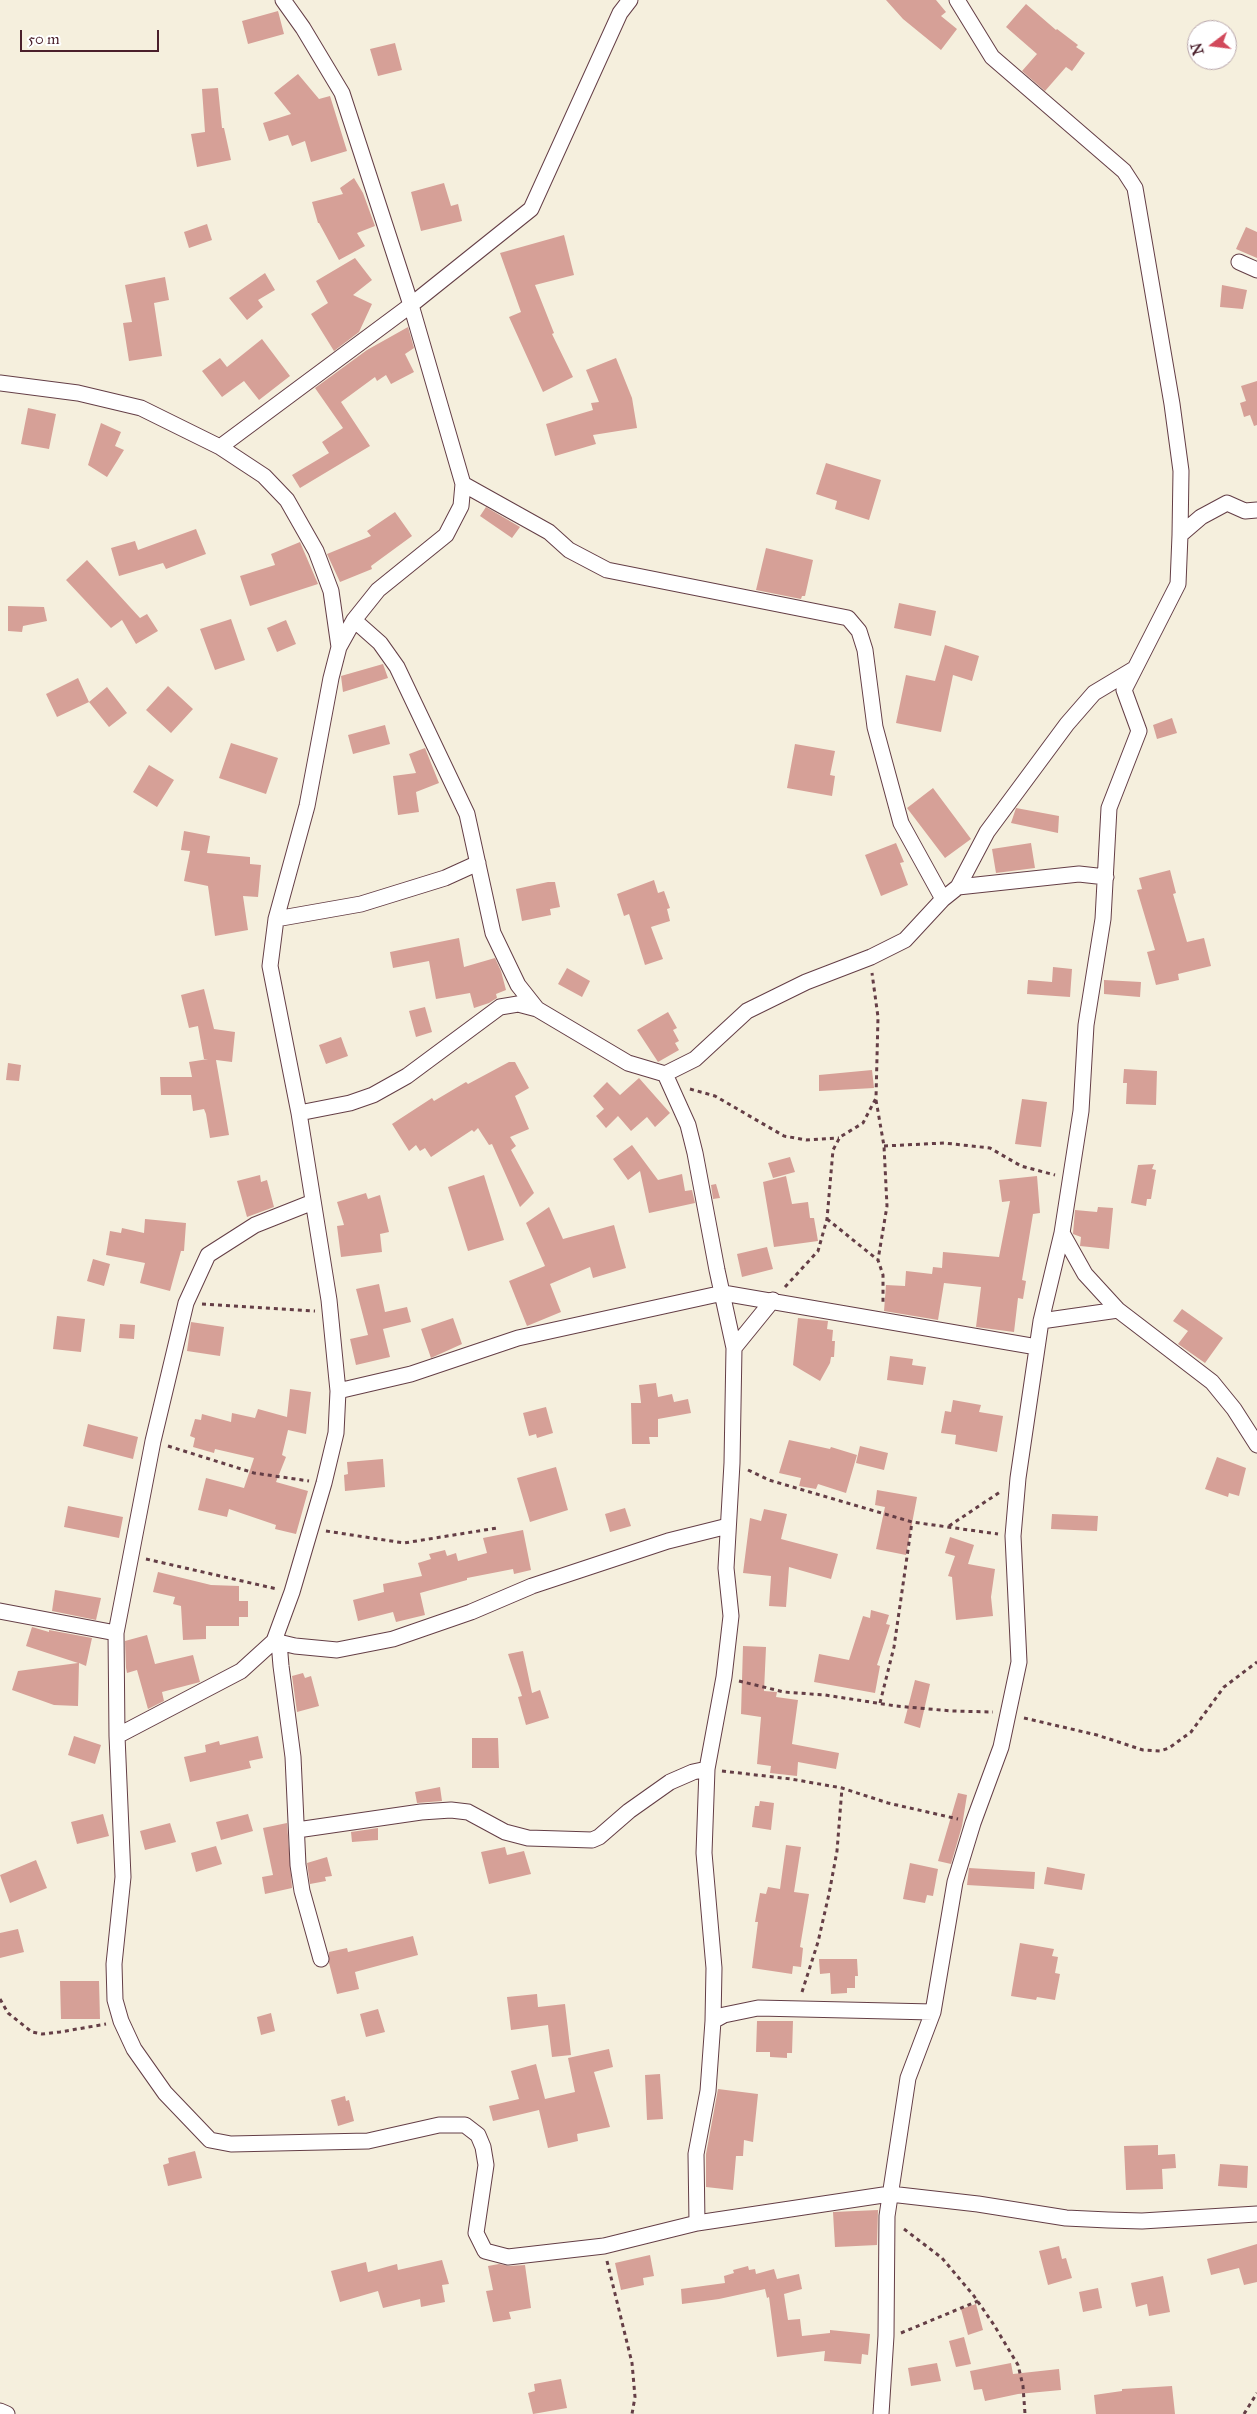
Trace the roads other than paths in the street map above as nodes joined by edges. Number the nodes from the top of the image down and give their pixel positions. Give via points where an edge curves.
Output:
1 (283, 0) edge
2 (630, 0) edge
3 (958, 0) edge
4 (1239, 262) dead end
5 (1257, 270) edge
6 (412, 305) junction
7 (0, 382) edge
8 (220, 447) junction
9 (463, 484) junction
10 (1257, 510) edge
11 (1180, 535) junction
12 (354, 620) junction
13 (339, 647) junction
14 (1134, 669) junction
15 (478, 863) junction
16 (1106, 877) junction
17 (958, 887) junction
18 (943, 899) junction
19 (276, 919) junction
20 (538, 1009) junction
21 (667, 1078) junction
22 (299, 1113) junction
23 (313, 1202) junction
24 (1062, 1233) junction
25 (723, 1293) junction
26 (773, 1300) junction
27 (1118, 1310) junction
28 (1041, 1321) junction
29 (1037, 1347) junction
30 (734, 1348) junction
31 (338, 1390) junction
32 (1257, 1445) edge
33 (728, 1526) junction
34 (0, 1611) edge
35 (116, 1633) junction
36 (277, 1641) junction
37 (117, 1736) junction
38 (707, 1769) junction
39 (297, 1830) junction
40 (321, 1959) dead end
41 (933, 2012) junction
42 (713, 2021) junction
43 (890, 2194) junction
44 (1257, 2214) edge
45 (697, 2223) junction
46 (0, 2411) edge
47 (7, 2414) edge
48 (881, 2414) edge

1 - 6 street via 342,93
2 - 6 street via 620,13 532,209
3 - 11 street via 992,57 1124,171 1135,188 1181,471
4 - 5 street
6 - 8 street
6 - 9 street
7 - 8 street via 78,393 141,408
8 - 13 street via 264,476 287,500 316,551 332,591
9 - 12 street via 461,506 446,535 378,590
9 - 18 street via 549,532 569,550 607,570 848,618 859,631 865,650 875,727 901,824
10 - 11 street via 1245,511 1227,504 1200,517
11 - 14 street via 1178,584
12 - 13 street
12 - 15 street via 380,643 397,667 467,814
13 - 19 street via 307,806
14 - 16 street via 1124,690 1139,731 1109,808
14 - 17 street via 1094,693 1067,724 987,832
15 - 19 street via 445,878 361,904
15 - 20 street via 494,933 518,985
16 - 17 street via 1079,874
16 - 24 street via 1103,919 1086,1025 1081,1111
17 - 18 street
18 - 21 street via 905,940 747,1011 695,1059
19 - 22 street via 270,966
20 - 21 street via 628,1063
20 - 22 street via 518,1004 500,1007 407,1076 373,1095
21 - 25 street via 688,1125
22 - 23 street
23 - 31 street
23 - 35 street via 255,1225 208,1255 186,1303 153,1441
24 - 27 street via 1085,1274
24 - 28 street
25 - 26 street
25 - 30 street
25 - 31 street via 518,1338 411,1374
26 - 29 street
26 - 30 street
27 - 28 street
27 - 32 street via 1212,1382
28 - 29 street
29 - 41 street via 1013,1536 1019,1662 1001,1747 955,1882
30 - 33 street
31 - 36 street via 336,1433 324,1483
33 - 36 street via 668,1541 532,1586 393,1639 337,1650
33 - 38 street via 726,1568 731,1616 724,1677
34 - 35 street
35 - 37 street
36 - 37 street via 241,1671
36 - 39 street via 293,1757
37 - 45 street via 123,1877 114,1964 115,2000 134,2049 165,2093 210,2140 231,2144 342,2143 368,2141 439,2125 465,2125 478,2135 486,2164 476,2233 485,2250 508,2257 604,2246
38 - 39 street via 670,1782 592,1840 528,1838 505,1832 468,1812 450,1810
38 - 42 street via 704,1853 714,1968
39 - 40 street via 302,1891
41 - 42 street via 758,2008 724,2015
41 - 43 street via 908,2078
42 - 45 street via 708,2091 696,2154
43 - 44 street via 1091,2219 1142,2221
43 - 45 street
43 - 48 street
46 - 47 street

